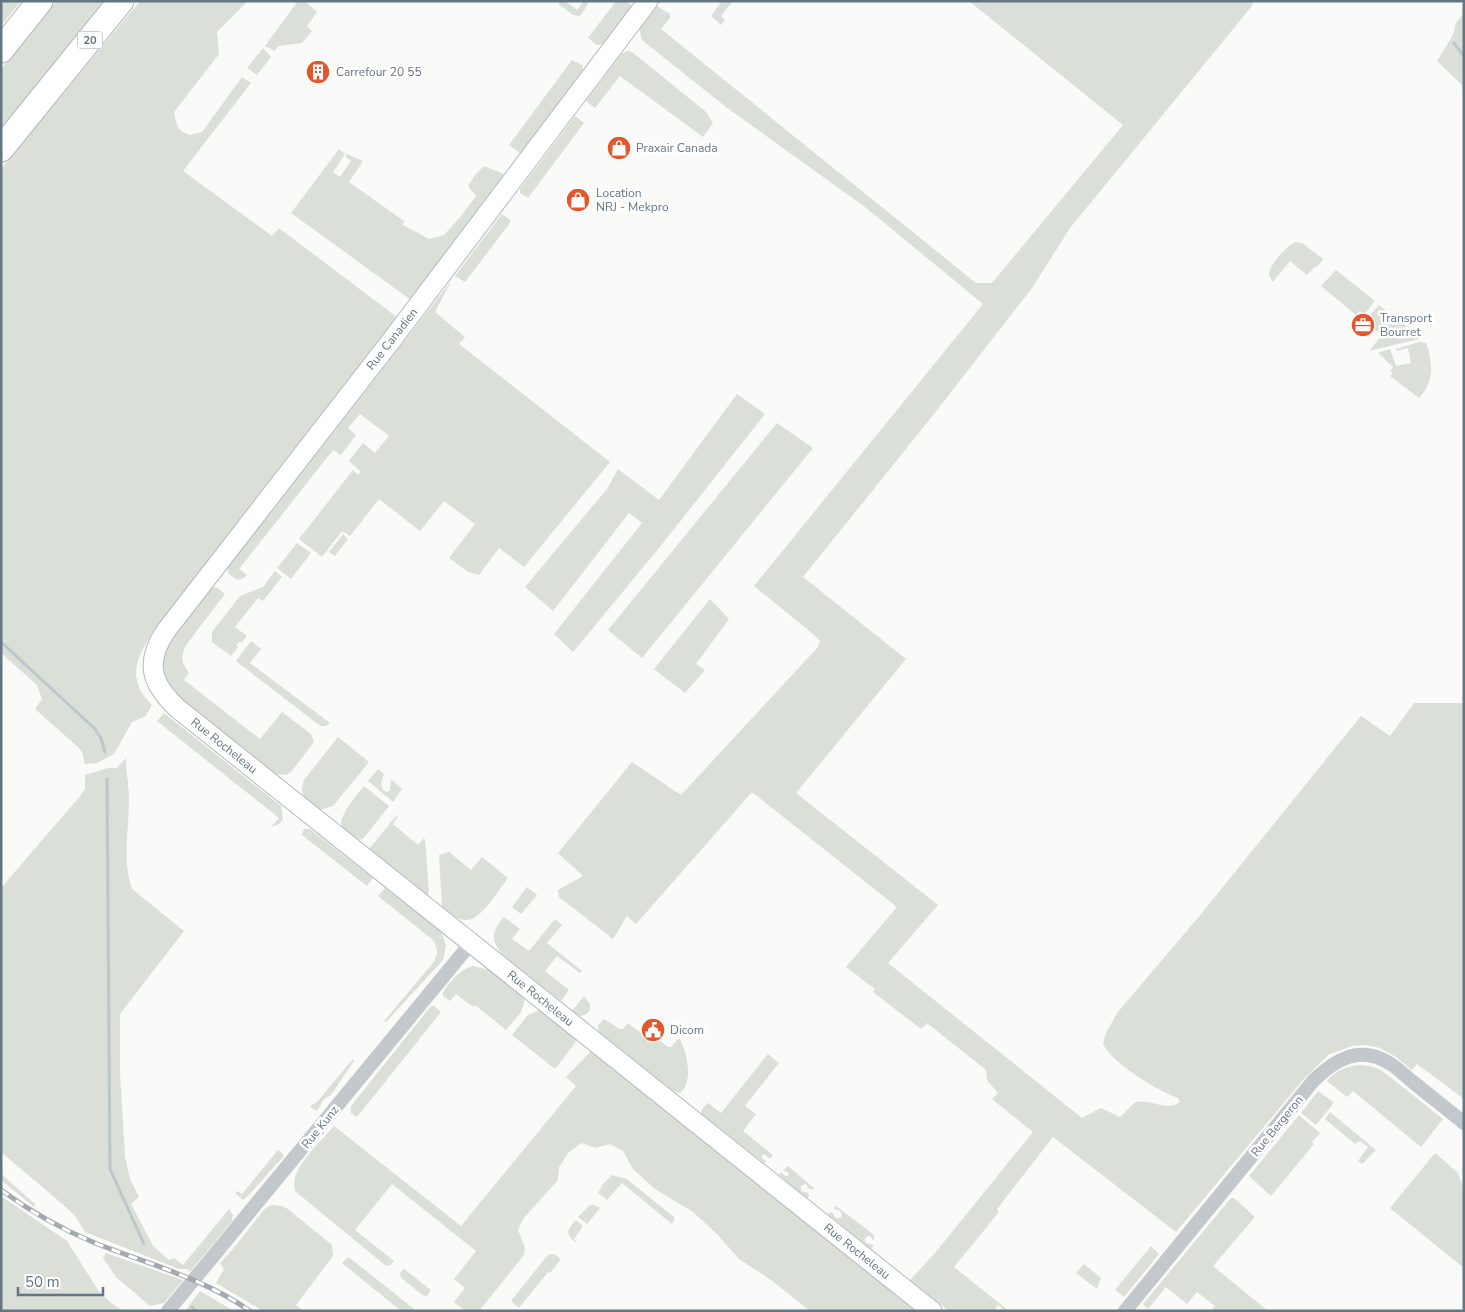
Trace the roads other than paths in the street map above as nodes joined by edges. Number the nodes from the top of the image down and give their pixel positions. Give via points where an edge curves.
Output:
1 (40, 1) edge
2 (121, 1) edge
3 (648, 1) edge
4 (1, 50) edge
5 (1, 150) edge
6 (156, 681) joint
7 (471, 943) junction
8 (1464, 1123) edge
9 (168, 1311) edge
10 (932, 1311) edge
11 (1125, 1311) edge

1 - 4 highway
2 - 5 highway, 20
3 - 6 street, Rue Canadien via 394,337 165,632 154,653
6 - 7 street, Rue Rocheleau via 177,708
7 - 9 street, Rue Kunz
7 - 10 street, Rue Rocheleau
8 - 11 street, Rue Bergeron via 1385,1060 1368,1055 1341,1059 1314,1080

